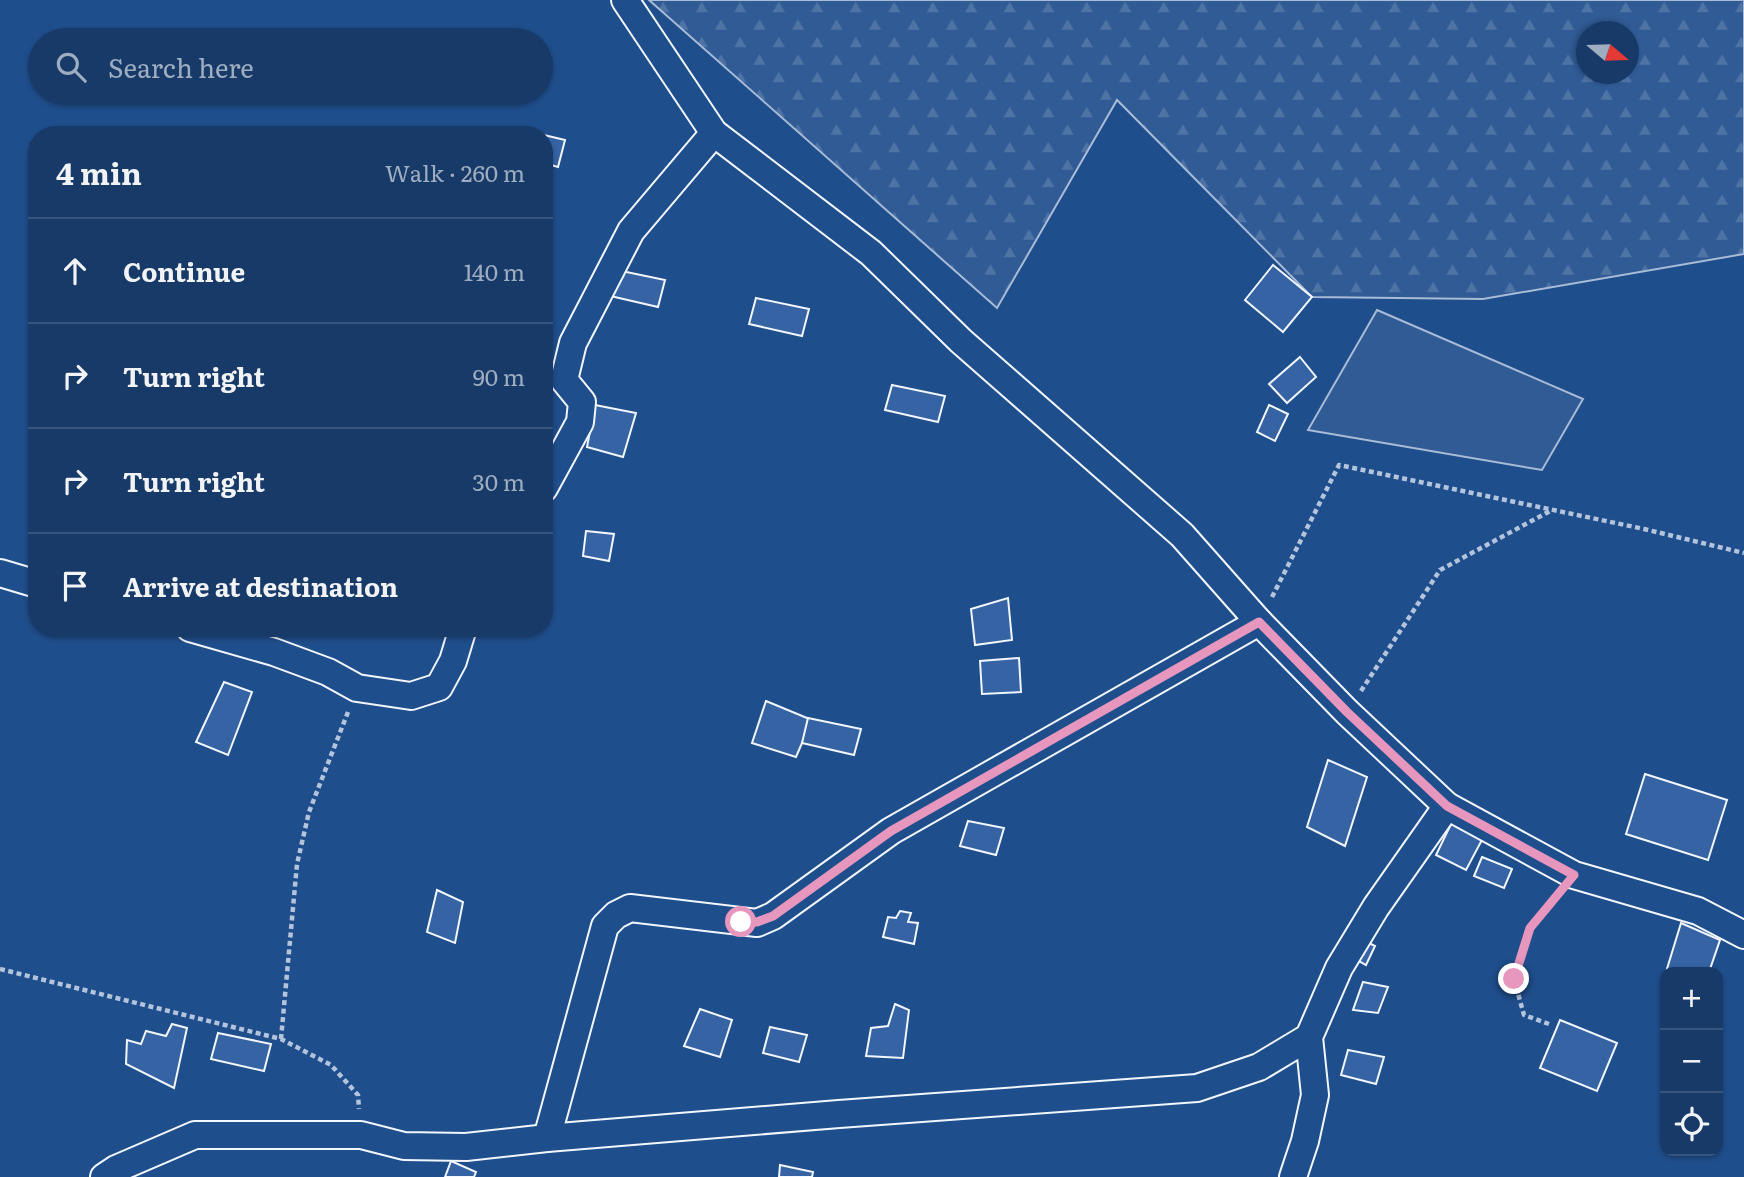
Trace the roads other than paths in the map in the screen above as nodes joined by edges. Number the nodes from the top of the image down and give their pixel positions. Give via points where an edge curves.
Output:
1 (625, 0) edge
2 (714, 133) junction
3 (553, 472) edge
4 (0, 573) edge
5 (28, 581) edge
6 (1259, 622) junction
7 (222, 637) edge
8 (460, 637) edge
9 (1447, 806) junction
10 (1744, 935) edge
11 (1309, 1037) junction
12 (547, 1138) junction
13 (104, 1177) edge
14 (1293, 1177) edge

1 - 2 street
2 - 3 street via 631,231 573,343 564,380 582,402 580,422
2 - 6 street via 872,253 961,341 1182,535
4 - 5 street
6 - 9 street
6 - 12 street via 891,831 773,916 749,922 630,908 616,915 605,926
7 - 8 street via 328,672 357,688 411,696 439,687
9 - 10 street via 1574,875 1698,911
9 - 11 street via 1357,937
11 - 12 street via 1259,1067 1197,1088
11 - 14 street via 1315,1095
12 - 13 street via 467,1147 404,1146 361,1135 195,1135

